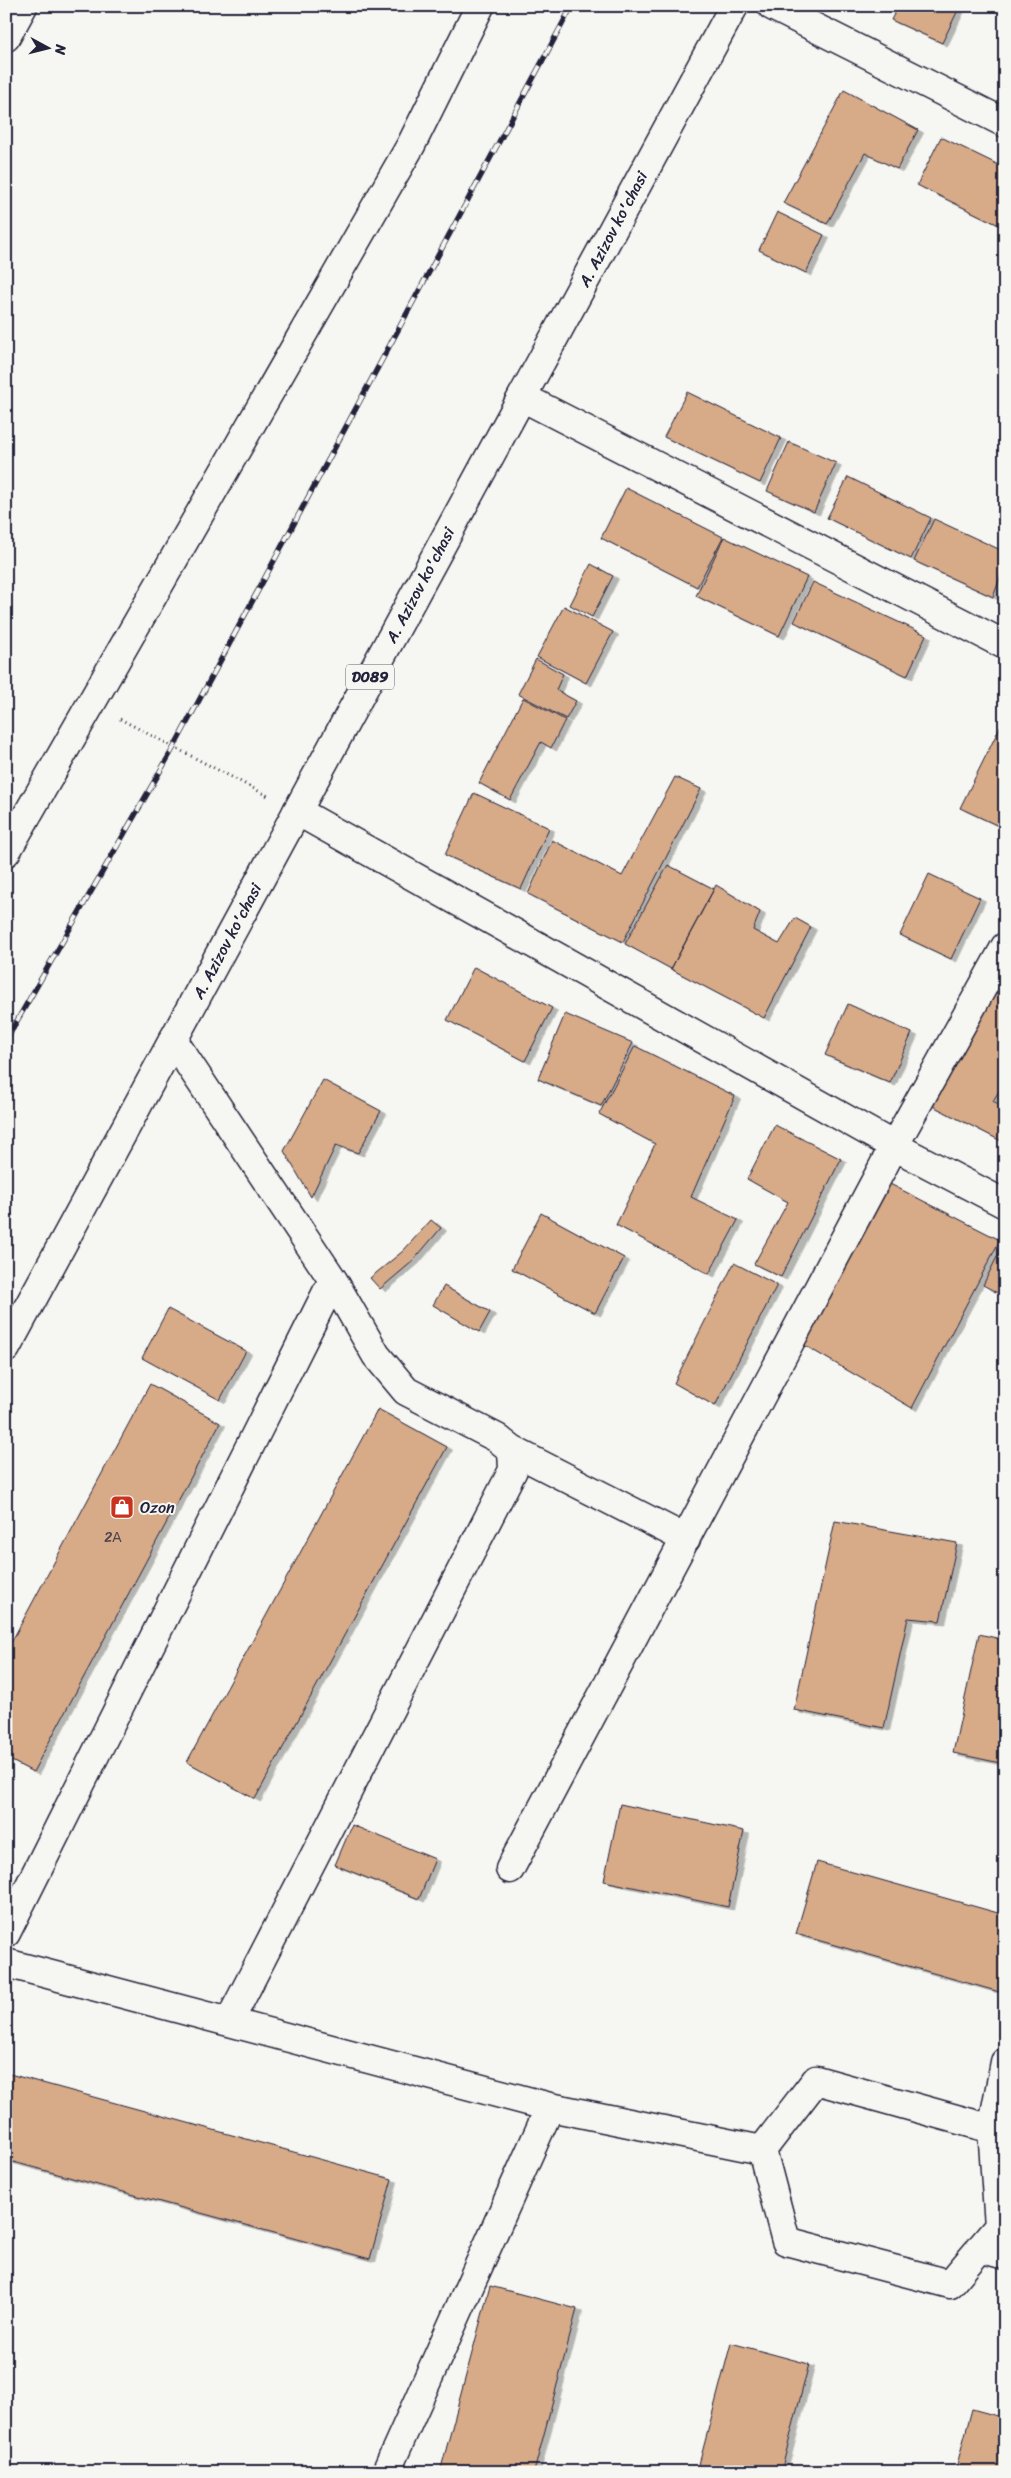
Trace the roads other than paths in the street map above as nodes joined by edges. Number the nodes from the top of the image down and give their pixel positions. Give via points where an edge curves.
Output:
1 (23, 6) edge
2 (480, 6) edge
3 (734, 6) edge
4 (772, 6) edge
5 (6, 37) edge
6 (1005, 123) edge
7 (522, 397) junction
8 (1005, 644) edge
9 (297, 812) junction
10 (6, 852) edge
11 (1005, 947) edge
12 (173, 1040) junction
13 (894, 1146) junction
14 (1005, 1204) edge
15 (333, 1280) junction
16 (6, 1348) edge
17 (512, 1450) junction
18 (686, 1539) junction
19 (510, 1869) dead end
20 (6, 1932) edge
21 (6, 1963) edge
22 (229, 2022) junction
23 (1005, 2062) edge
24 (550, 2107) junction
25 (992, 2129) junction
26 (762, 2150) junction
27 (1000, 2187) edge
28 (992, 2252) edge
29 (386, 2472) edge

1 - 5 street
2 - 10 street via 411,145
3 - 7 street, A. Azizov ko'chasi / D089
4 - 6 street
7 - 8 street
7 - 9 street, A. Azizov ko'chasi / D089
9 - 12 street, A. Azizov ko'chasi / D089
9 - 13 street
11 - 13 street
12 - 15 street
12 - 16 street, A. Azizov ko'chasi / D089
13 - 14 street
13 - 18 street
15 - 17 street via 376,1355 406,1391 497,1438
15 - 20 street
17 - 18 street
17 - 22 street via 513,1470
18 - 19 street
21 - 22 street
22 - 24 street
23 - 25 street
24 - 26 street
24 - 29 street
25 - 26 street via 816,2080
25 - 27 street
26 - 28 street via 786,2241 950,2284
27 - 28 street via 999,2226

